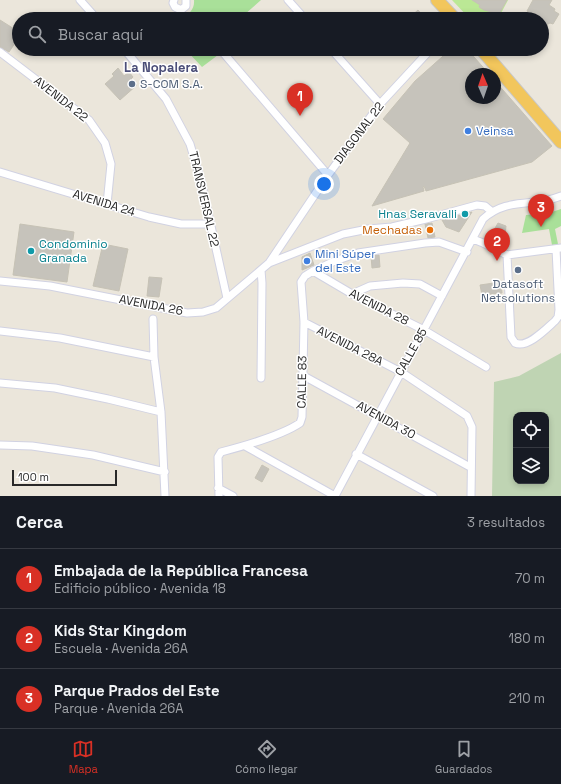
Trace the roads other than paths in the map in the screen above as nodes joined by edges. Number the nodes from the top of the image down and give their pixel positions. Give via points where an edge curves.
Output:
1 (80, 0) edge
2 (174, 0) edge
3 (186, 0) edge
4 (288, 0) edge
5 (437, 0) edge
6 (91, 12) edge
7 (299, 12) edge
8 (448, 12) edge
9 (0, 52) edge
10 (130, 56) edge
11 (226, 56) edge
12 (337, 56) edge
13 (425, 56) edge
14 (487, 56) edge
15 (380, 104) junction
16 (561, 142) edge
17 (0, 172) edge
18 (328, 174) junction
19 (561, 196) edge
20 (107, 204) junction
21 (491, 211) junction
22 (210, 224) junction
23 (473, 239) junction
24 (558, 248) edge
25 (467, 252) junction
26 (507, 255) junction
27 (270, 263) junction
28 (261, 270) junction
29 (313, 271) junction
30 (0, 281) edge
31 (352, 294) junction
32 (442, 296) junction
33 (227, 298) junction
34 (153, 319) dead end
35 (304, 322) junction
36 (0, 330) edge
37 (424, 330) junction
38 (154, 357) junction
39 (486, 367) dead end
40 (401, 372) junction
41 (302, 375) junction
42 (261, 378) dead end
43 (0, 383) edge
44 (161, 412) junction
45 (377, 415) junction
46 (0, 445) edge
47 (246, 446) junction
48 (356, 454) junction
49 (470, 466) junction
50 (165, 472) junction
51 (218, 488) junction
52 (165, 496) edge
53 (219, 496) edge
54 (233, 496) edge
55 (335, 496) edge
56 (433, 496) edge
57 (470, 496) edge

1 - 6 street
2 - 3 street via 175,7 180,10 186,6
4 - 7 street
5 - 8 highway
9 - 20 street, AVENIDA 22 via 89,120 105,143 112,164
10 - 22 street, TRANSVERSAL 22 via 166,99 190,144
11 - 18 street
12 - 15 street
13 - 15 street, DIAGONAL 22
14 - 16 highway
15 - 18 street, DIAGONAL 22
17 - 20 street, AVENIDA 24
18 - 27 street, DIAGONAL 22
19 - 21 street via 538,202 515,203
20 - 22 street, AVENIDA 24 via 181,224
21 - 23 street, CALLE 85 via 483,219
21 - 27 street, AVENIDA 26 via 485,206 477,205 392,227 344,234
22 - 33 street, TRANSVERSAL 22
23 - 25 street, CALLE 85
23 - 26 street
24 - 26 street
24 - 26 street via 558,317 528,343 517,344 512,337
25 - 29 street via 439,242 425,243 358,253
25 - 32 street, CALLE 85
27 - 28 street, AVENIDA 26
28 - 33 street, AVENIDA 26
28 - 42 street
29 - 31 street, AVENIDA 28
29 - 35 street, CALLE 83 via 301,282
30 - 33 street, AVENIDA 26 via 50,286 187,313 216,308
31 - 32 street via 370,286 403,283 420,284
31 - 37 street, AVENIDA 28
32 - 37 street, CALLE 85
34 - 38 street
35 - 40 street, AVENIDA 28A
35 - 41 street, CALLE 83
36 - 38 street via 60,338
37 - 39 street, AVENIDA 28
37 - 40 street, CALLE 85
38 - 44 street
40 - 45 street, CALLE 85
40 - 49 street, AVENIDA 28A via 467,416 472,426
41 - 45 street, AVENIDA 30
41 - 47 street, CALLE 83 via 300,423
43 - 44 street via 55,388
44 - 50 street
45 - 48 street, CALLE 85
45 - 49 street, AVENIDA 30
46 - 50 street via 32,446 93,455
47 - 51 street, CALLE 83 via 221,452 218,457
47 - 55 street
48 - 55 street, CALLE 85
48 - 56 street
49 - 57 street
50 - 52 street
51 - 53 street, CALLE 83
51 - 54 street

